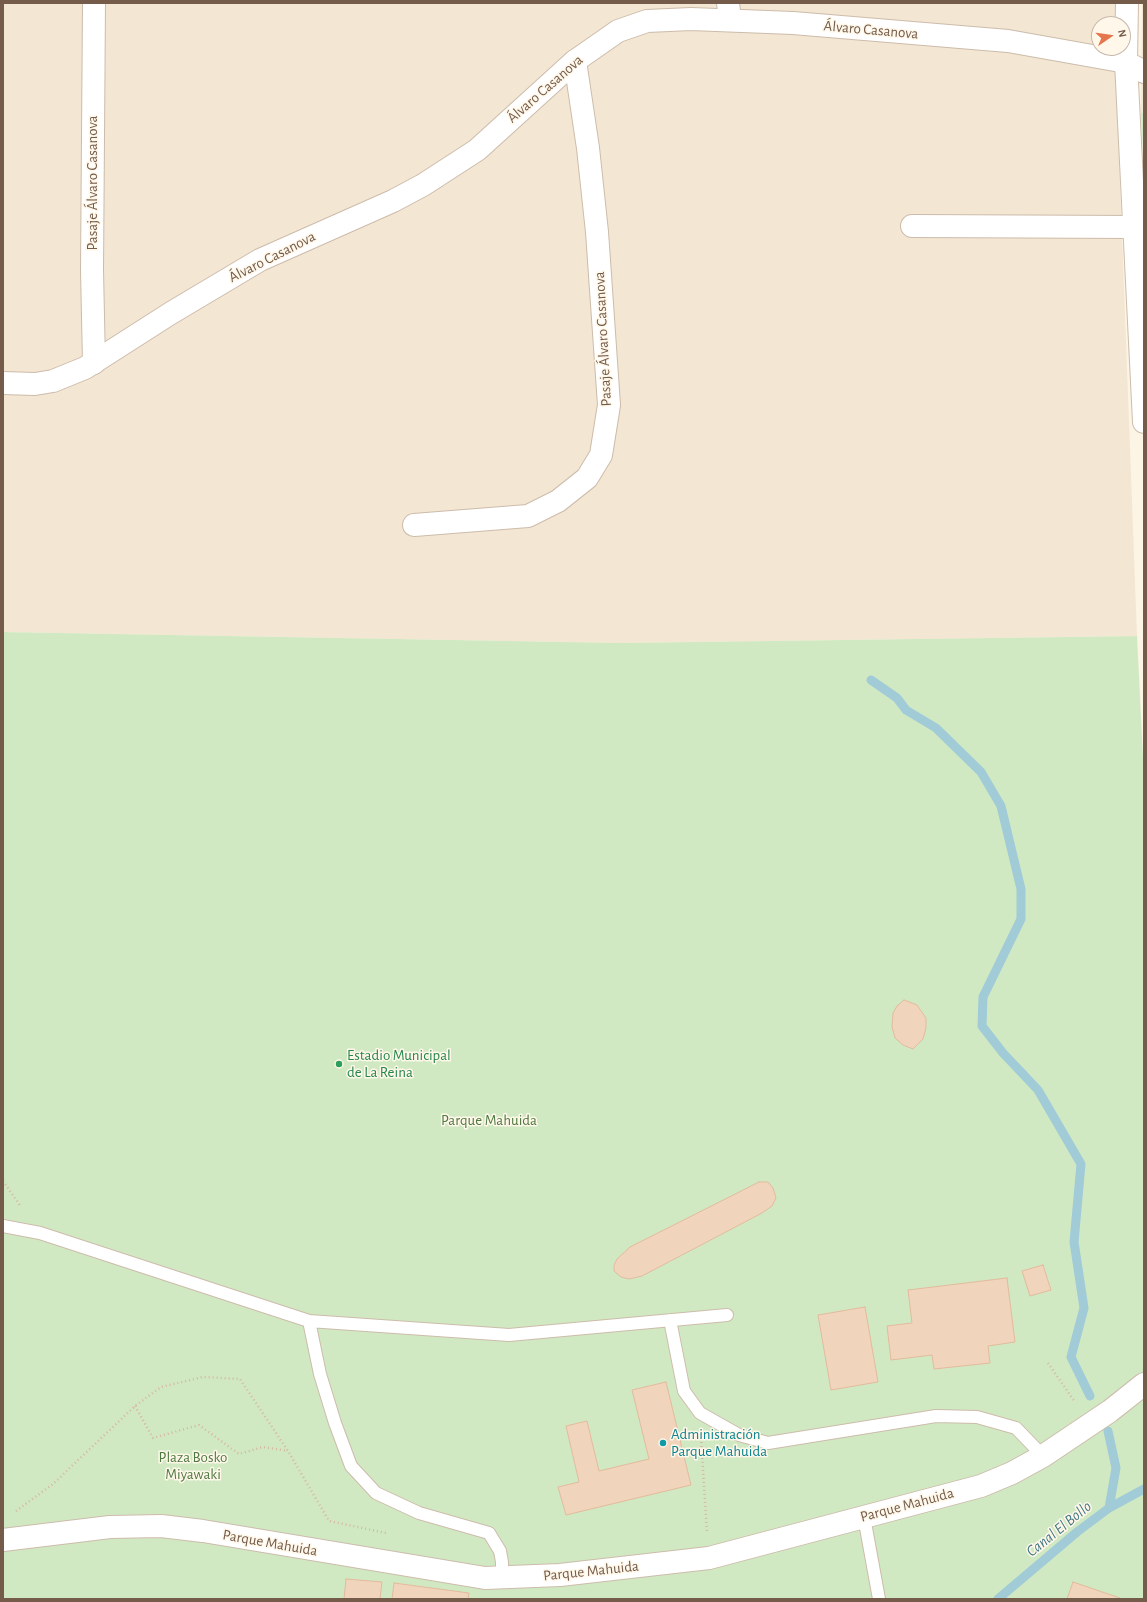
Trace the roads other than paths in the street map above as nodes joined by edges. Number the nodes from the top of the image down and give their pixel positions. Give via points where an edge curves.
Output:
1 (94, 3) edge
2 (1127, 3) edge
3 (729, 12) edge
4 (575, 61) junction
5 (1135, 67) edge
6 (912, 226) dead end
7 (1134, 226) junction
8 (94, 363) junction
9 (3, 383) edge
10 (1144, 422) edge
11 (414, 525) dead end
12 (3, 1226) edge
13 (727, 1315) dead end
14 (670, 1320) junction
15 (309, 1321) junction
16 (1144, 1384) edge
17 (1043, 1456) junction
18 (864, 1516) junction
19 (3, 1540) edge
20 (502, 1578) junction
21 (878, 1599) edge

1 - 8 street, Pasaje Álvaro Casanova
2 - 5 street
3 - 4 street, Álvaro Casanova via 691,19 647,21 618,32
3 - 5 street, Álvaro Casanova via 793,23 1008,41
4 - 8 street, Álvaro Casanova via 477,150 423,185 260,260
4 - 11 street, Pasaje Álvaro Casanova via 597,232 609,405 601,455 587,478 558,501 528,516
5 - 7 street
6 - 7 street
7 - 10 street
8 - 9 street, Álvaro Casanova via 52,381 35,384
12 - 15 lane via 40,1233
13 - 14 lane
14 - 15 lane via 509,1335
14 - 17 lane via 684,1391 700,1413 738,1435 768,1443 936,1416 977,1417 1016,1428
15 - 20 lane via 320,1374 351,1466 376,1493 419,1513 488,1533 500,1551
16 - 17 street, Parque Mahuida
17 - 18 street, Parque Mahuida via 1012,1473 980,1486
18 - 20 street, Parque Mahuida via 709,1558 560,1575
18 - 21 lane
19 - 20 street, Parque Mahuida via 110,1528 161,1526 485,1578

